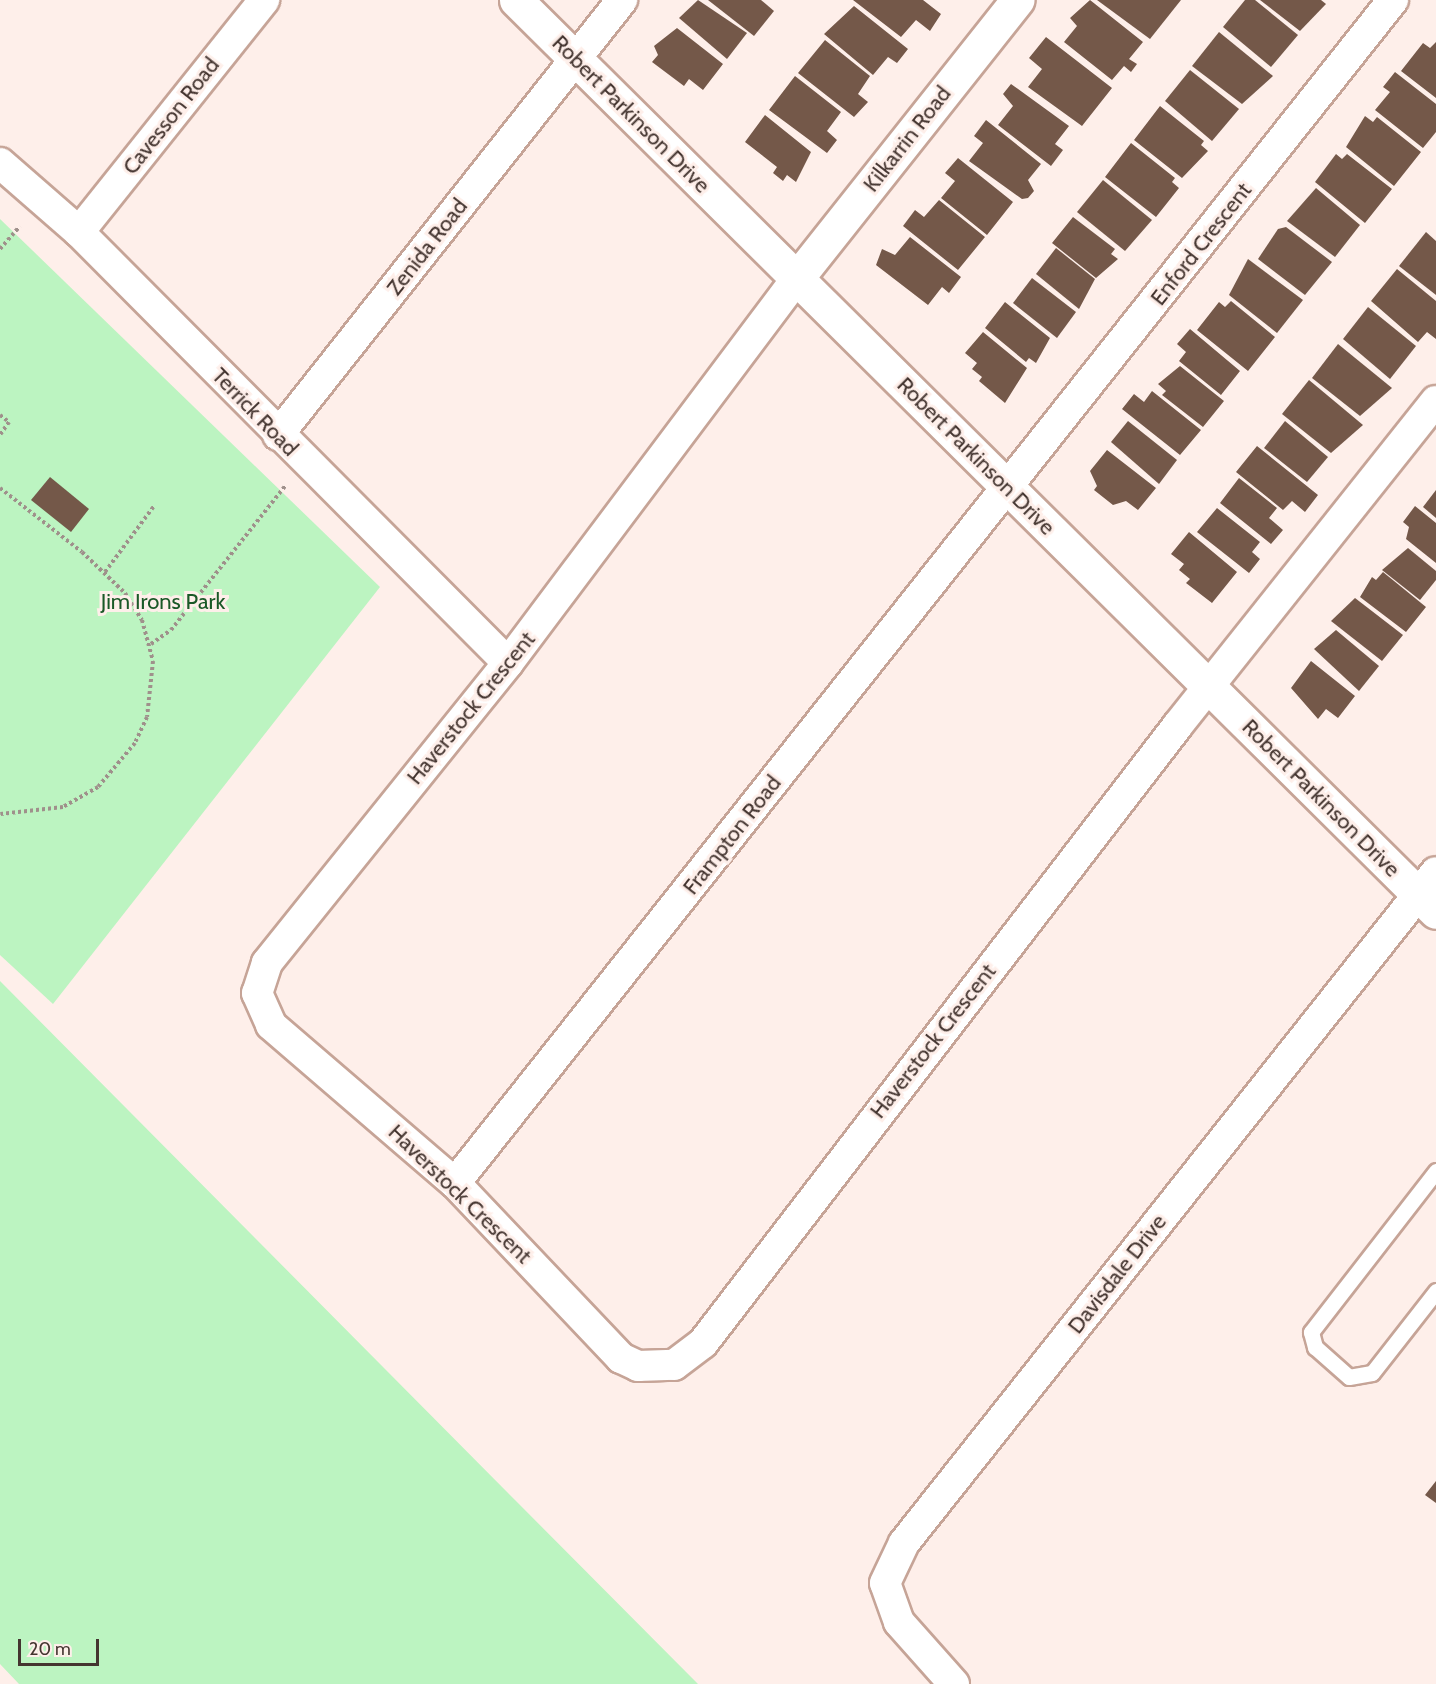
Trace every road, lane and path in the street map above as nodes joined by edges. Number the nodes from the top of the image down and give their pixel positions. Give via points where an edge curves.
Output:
1 (264, 0) edge
2 (516, 0) edge
3 (622, 0) edge
4 (1017, 0) edge
5 (1393, 0) edge
6 (574, 58) junction
7 (0, 163) edge
8 (20, 226) dead end
9 (79, 232) junction
10 (0, 249) edge
11 (797, 278) junction
12 (1436, 402) edge
13 (0, 415) edge
14 (0, 435) edge
15 (278, 435) junction
16 (286, 485) dead end
17 (1007, 487) junction
18 (0, 488) edge
19 (154, 506) dead end
20 (105, 572) junction
21 (151, 645) junction
22 (508, 663) junction
23 (1208, 686) junction
24 (0, 814) edge
25 (1430, 893) edge
26 (1436, 1171) edge
27 (455, 1183) junction
28 (1436, 1291) edge
29 (954, 1684) edge

1 - 9 street, Cavesson Road
2 - 6 street, Robert Parkinson Drive
3 - 6 street, Zenida Road
4 - 11 street, Kilkarrin Road
5 - 17 street, Enford Crescent
6 - 11 street, Robert Parkinson Drive
6 - 15 street, Zenida Road
7 - 9 street, Terrick Road
8 - 10 path
9 - 15 street, Terrick Road
11 - 17 street, Robert Parkinson Drive
11 - 22 street, Haverstock Crescent
12 - 23 street
13 - 14 path via 9,422
15 - 22 street, Terrick Road
16 - 21 path via 171,630
17 - 23 street, Robert Parkinson Drive
17 - 27 street, Frampton Road
18 - 20 path
19 - 20 path
20 - 21 path via 142,620
21 - 24 path via 153,687 147,717 118,765 98,787 63,807
22 - 27 street, Haverstock Crescent via 267,963 257,993 271,1025
23 - 25 street, Robert Parkinson Drive
23 - 27 street, Haverstock Crescent via 690,1356 656,1368 621,1358
25 - 29 street, Davisdale Drive via 904,1543 885,1583 888,1593 899,1622
26 - 28 lane via 1311,1332 1315,1347 1349,1377 1372,1373

